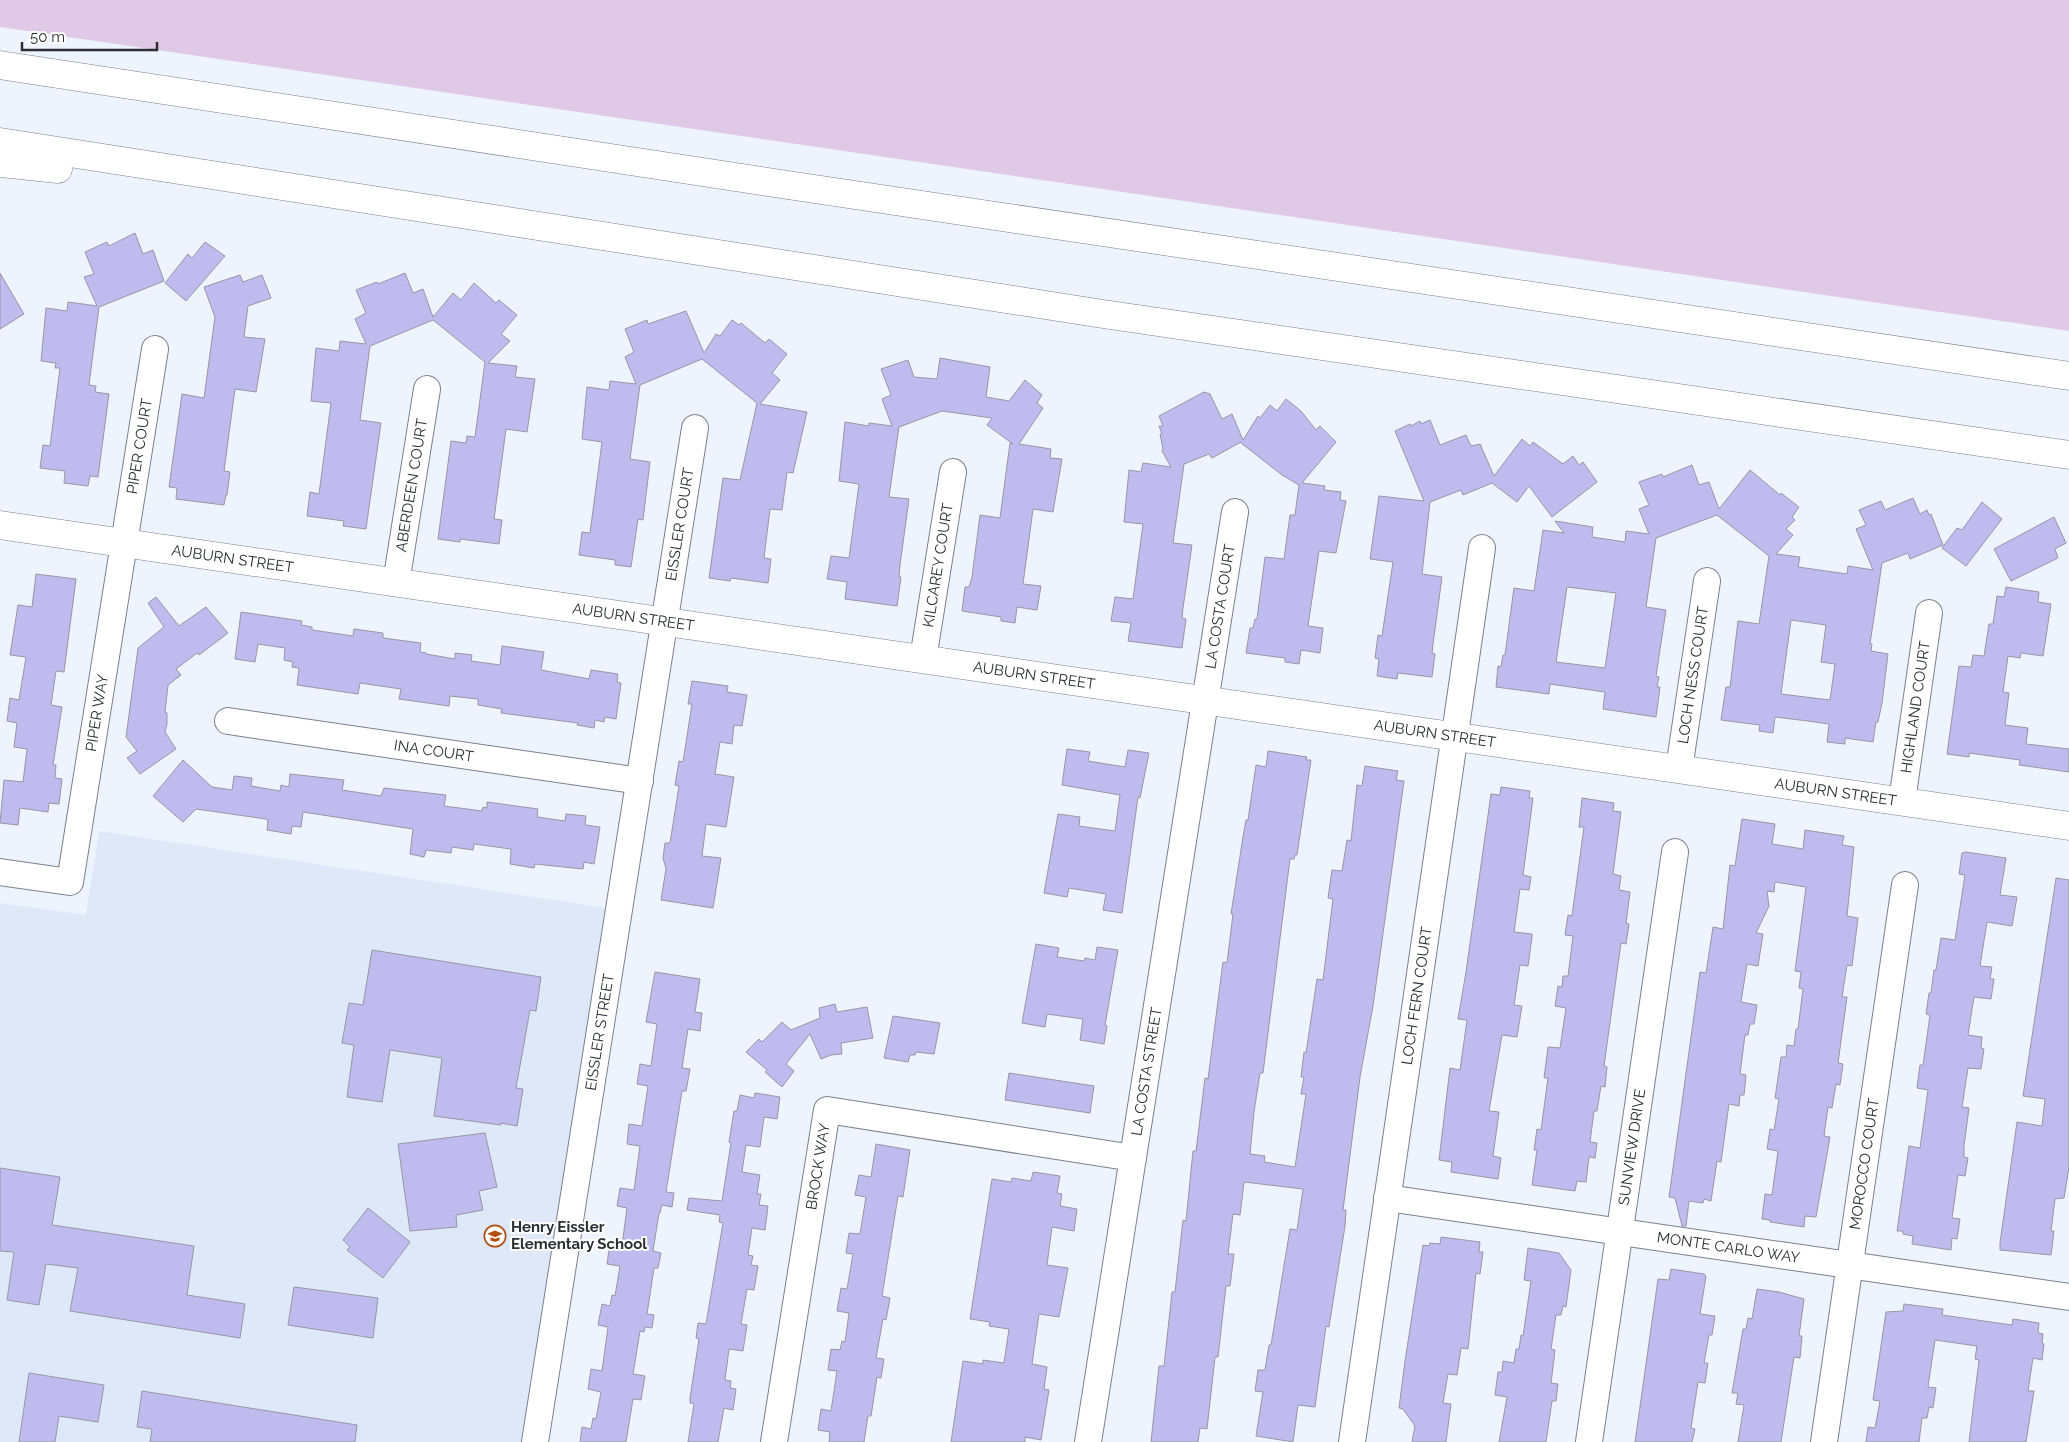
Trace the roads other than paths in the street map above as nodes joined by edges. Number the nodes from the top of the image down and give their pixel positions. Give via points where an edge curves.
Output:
1 (0, 65) edge
2 (0, 142) edge
3 (0, 163) edge
4 (457, 213) junction
5 (155, 349) dead end
6 (2069, 376) edge
7 (427, 388) dead end
8 (695, 428) dead end
9 (2069, 456) edge
10 (953, 472) dead end
11 (1235, 512) dead end
12 (0, 525) edge
13 (124, 543) junction
14 (1482, 548) dead end
15 (1707, 581) dead end
16 (396, 583) junction
17 (1929, 613) dead end
18 (665, 622) junction
19 (923, 659) junction
20 (1206, 700) junction
21 (228, 721) dead end
22 (1454, 736) junction
23 (1679, 769) junction
24 (640, 781) junction
25 (1902, 801) junction
26 (2069, 826) edge
27 (1675, 852) dead end
28 (0, 872) edge
29 (1905, 886) dead end
30 (1133, 1158) junction
31 (1387, 1198) junction
32 (1620, 1232) junction
33 (1849, 1265) junction
34 (2069, 1297) edge
35 (535, 1442) edge
36 (774, 1442) edge
37 (1088, 1442) edge
38 (1352, 1442) edge
39 (1589, 1442) edge
40 (1824, 1442) edge

1 - 6 main road
2 - 4 main road
3 - 4 main road
4 - 9 main road via 1103,314
5 - 13 street, PIPER COURT
7 - 16 street, ABERDEEN COURT
8 - 18 street, EISSLER COURT
10 - 19 street, KILCAREY COURT
11 - 20 street, LA COSTA COURT
12 - 13 main road, AUBURN STREET
13 - 16 main road, AUBURN STREET
13 - 28 street, PIPER WAY via 70,882
14 - 22 street, LOCH FERN COURT
15 - 23 street, LOCH NESS COURT
16 - 18 main road, AUBURN STREET
17 - 25 street, HIGHLAND COURT
18 - 19 main road, AUBURN STREET
18 - 24 street, EISSLER STREET
19 - 20 main road, AUBURN STREET
20 - 22 main road, AUBURN STREET
20 - 30 street, LA COSTA STREET
21 - 24 street, INA COURT
22 - 23 main road, AUBURN STREET
22 - 31 street, LOCH FERN COURT
23 - 25 main road, AUBURN STREET
24 - 35 street, EISSLER STREET
25 - 26 main road, AUBURN STREET
27 - 32 street, SUNVIEW DRIVE
29 - 33 street, MOROCCO COURT
30 - 36 street, BROCK WAY via 827,1110
30 - 37 street, LA COSTA STREET
31 - 32 street, MONTE CARLO WAY
31 - 38 street, LOCH FERN COURT
32 - 33 street, MONTE CARLO WAY
32 - 39 street, SUNVIEW DRIVE
33 - 34 street, MONTE CARLO WAY
33 - 40 street, MOROCCO COURT

